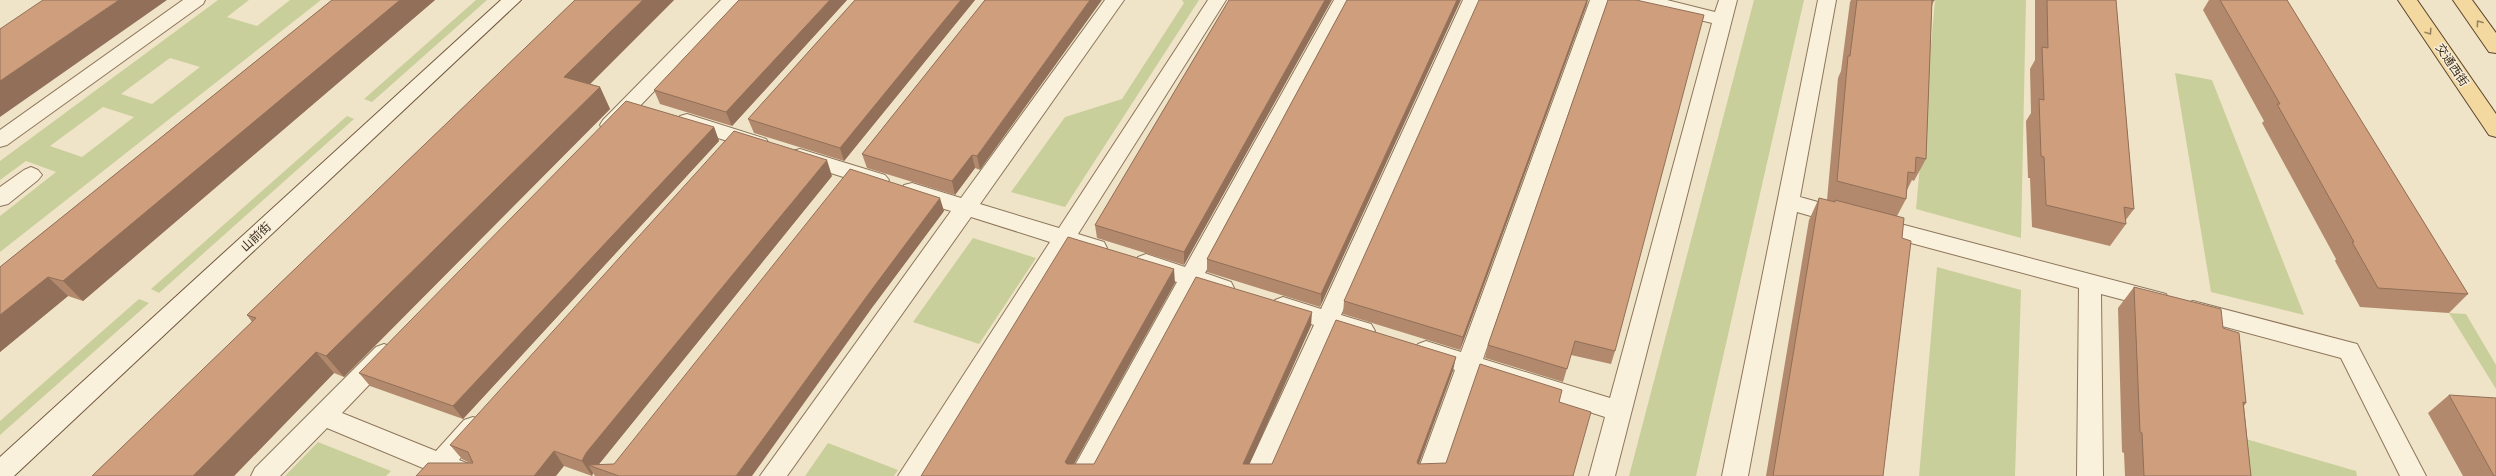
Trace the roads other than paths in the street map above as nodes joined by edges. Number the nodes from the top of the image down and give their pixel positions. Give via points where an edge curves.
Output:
1 (196, 0) edge
2 (512, 0) edge
3 (732, 0) edge
4 (1115, 0) edge
5 (1217, 0) edge
6 (1343, 0) edge
7 (1472, 0) edge
8 (1599, 0) edge
9 (1642, 0) edge
10 (1827, 0) edge
11 (2407, 0) edge
12 (2462, 0) edge
13 (1726, 10) edge
14 (2496, 47) edge
15 (631, 104) junction
16 (752, 120) edge
17 (2496, 130) edge
18 (736, 136) junction
19 (597, 138) edge
20 (0, 140) edge
21 (864, 153) edge
22 (721, 154) edge
23 (850, 172) junction
24 (31, 175) dead end
25 (835, 190) edge
26 (0, 198) edge
27 (1788, 202) junction
28 (965, 208) junction
29 (1063, 238) junction
30 (1191, 278) junction
31 (2090, 282) junction
32 (1244, 294) edge
33 (1266, 301) edge
34 (1327, 320) junction
35 (1380, 336) edge
36 (401, 337) edge
37 (1409, 345) edge
38 (1469, 364) junction
39 (488, 411) edge
40 (1619, 411) junction
41 (323, 416) junction
42 (440, 464) junction
43 (0, 473) edge
44 (264, 476) edge
45 (470, 476) edge
46 (773, 476) edge
47 (911, 476) edge
48 (1082, 476) edge
49 (1257, 476) edge
50 (1429, 476) edge
51 (1602, 476) edge
52 (1735, 476) edge
53 (2090, 476) edge
54 (2413, 476) edge

1 - 20 street
2 - 43 street, 山前街
3 - 15 street
4 - 28 street
5 - 29 street
6 - 30 street
7 - 34 street
8 - 38 street
9 - 13 street
10 - 27 street
11 -> 17 main road, 交通西街
14 -> 12 main road
13 - 40 street
15 - 18 street
15 - 19 street
16 - 18 street
18 - 22 street
18 - 23 street
21 - 23 street
23 - 25 street
23 - 28 street
24 - 26 street
27 - 31 street
27 - 52 street
28 - 29 street
28 - 46 street
29 - 30 street
29 - 47 street
30 - 32 street
30 - 48 street
31 - 53 street
31 - 54 street via 2349,351
33 - 34 street
34 - 35 street
34 - 49 street
36 - 41 street
37 - 38 street
38 - 40 street
38 - 50 street
39 - 42 street
40 - 51 street
41 - 42 street
41 - 44 street
42 - 45 street

